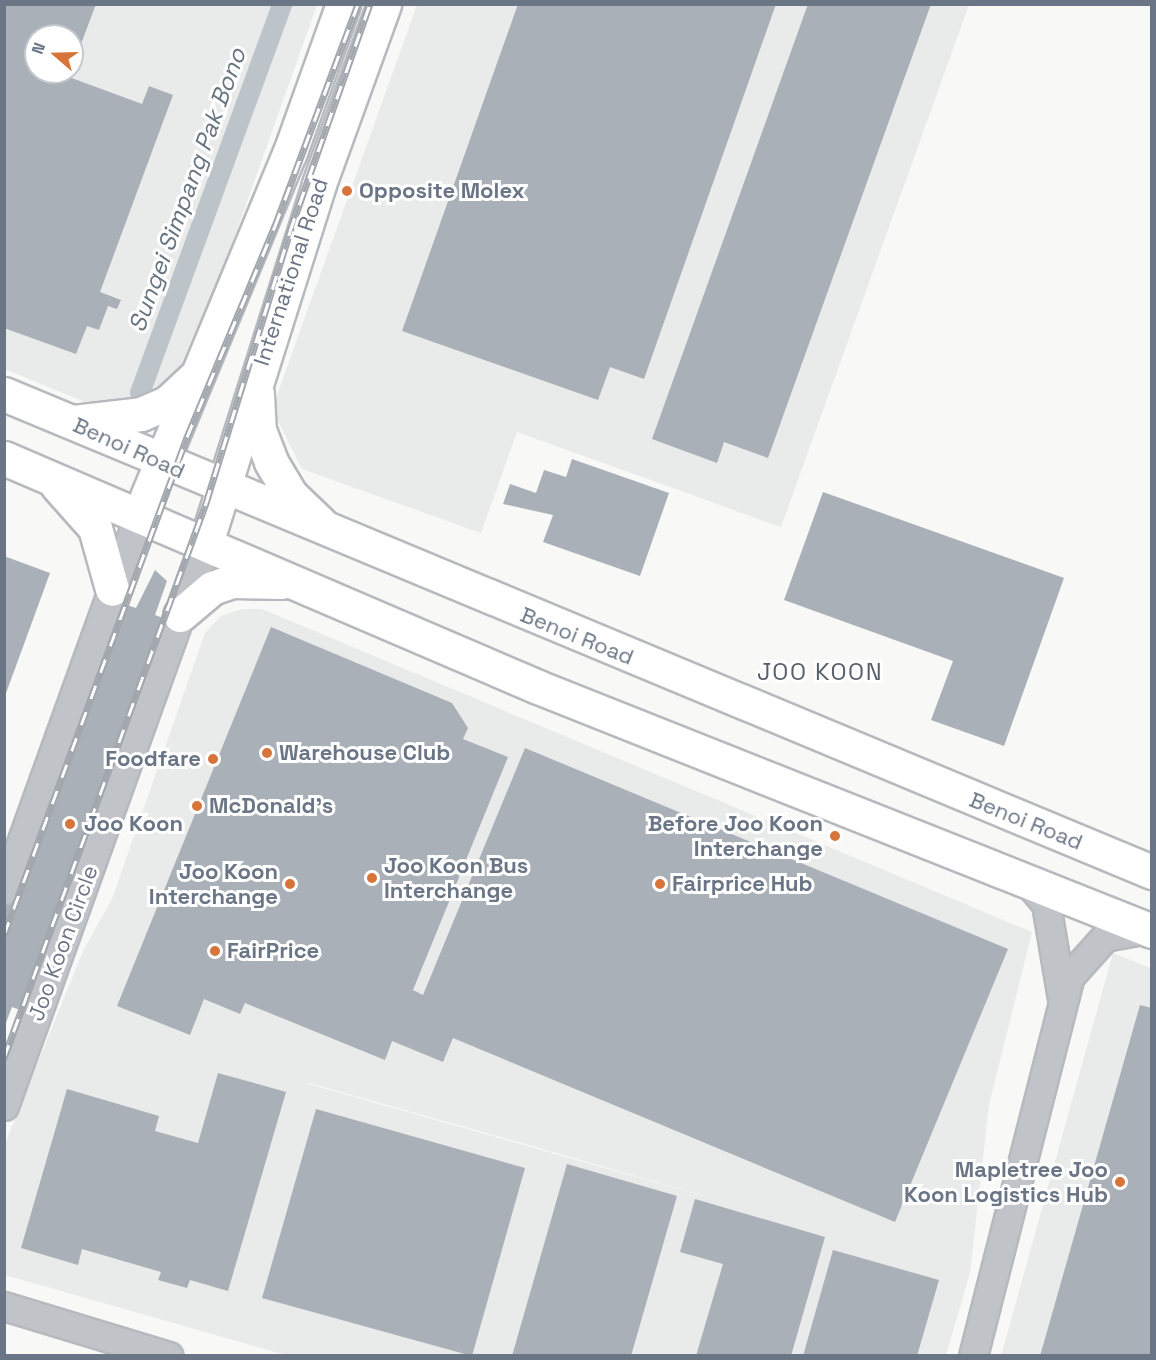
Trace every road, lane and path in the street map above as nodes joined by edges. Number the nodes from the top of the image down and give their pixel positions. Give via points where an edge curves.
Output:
1 (343, 4) edge
2 (384, 4) edge
3 (266, 351) junction
4 (199, 372) junction
5 (4, 394) edge
6 (73, 422) junction
7 (4, 458) edge
8 (161, 462) junction
9 (47, 476) junction
10 (221, 489) junction
11 (139, 516) junction
12 (332, 534) junction
13 (206, 543) junction
14 (112, 589) junction
15 (333, 595) junction
16 (180, 615) junction
17 (1152, 872) edge
18 (1027, 880) junction
19 (4, 890) edge
20 (1150, 930) edge
21 (1063, 1003) junction
22 (4, 1106) edge
23 (4, 1306) edge
24 (169, 1356) edge
25 (973, 1356) edge

1 - 4 main road, International Road via 290,152
2 - 3 main road, International Road
3 - 10 main road, International Road
3 - 12 main road via 255,401 259,430 290,494
4 - 6 main road via 167,403 141,414
4 - 8 main road, International Road
5 - 6 main road, Benoi Road
6 - 8 main road, Benoi Road
7 - 9 main road
8 - 10 main road, Benoi Road
8 - 11 main road, International Road
9 - 11 main road
9 - 14 main road via 95,528
10 - 12 main road, Benoi Road
10 - 13 main road, International Road
11 - 13 main road
11 - 14 street
12 - 17 main road, Benoi Road
13 - 15 main road
13 - 16 street, Joo Koon Circle
14 - 19 street
15 - 16 main road via 278,581 232,580 212,588
15 - 18 main road via 538,687
16 - 22 street, Joo Koon Circle
18 - 20 main road
18 - 21 street via 1046,904 1054,932
20 - 21 street via 1121,932 1093,946 1070,976
21 - 25 street
23 - 24 street

